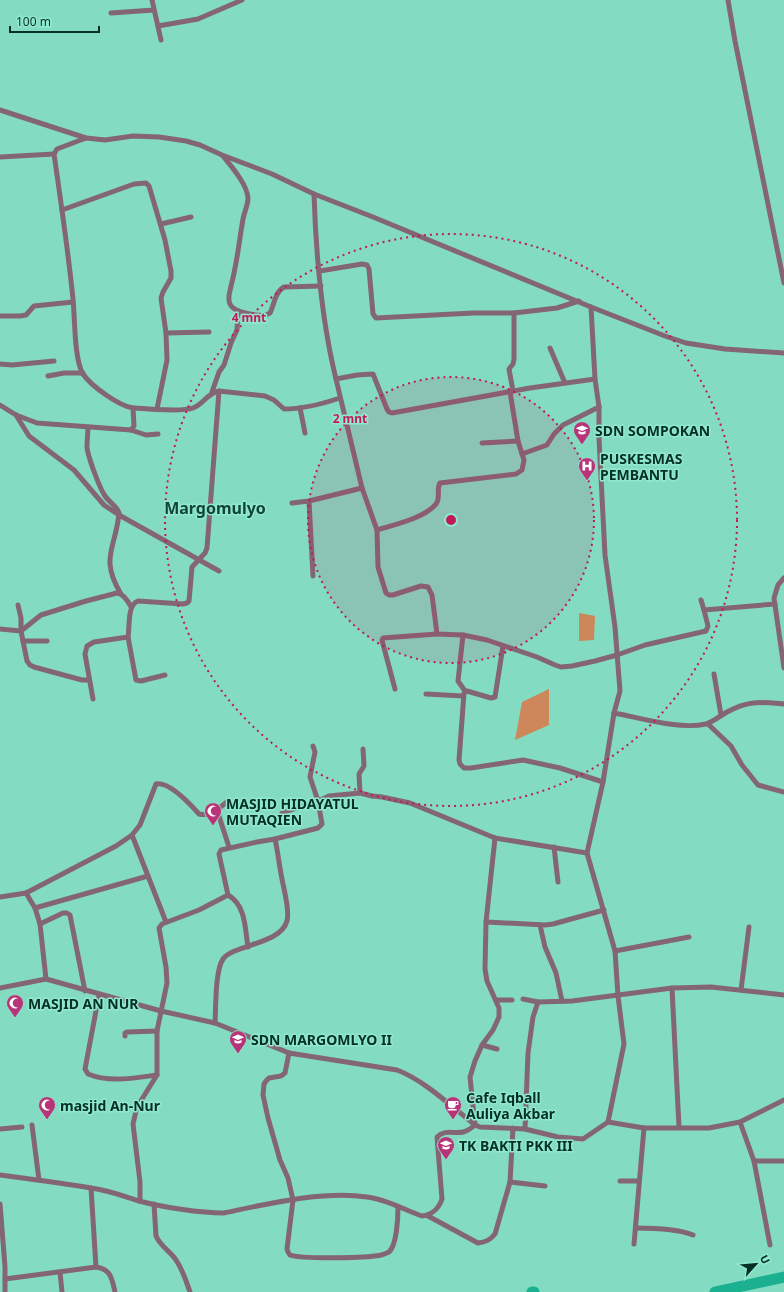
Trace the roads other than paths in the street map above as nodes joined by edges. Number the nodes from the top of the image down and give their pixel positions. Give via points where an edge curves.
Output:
1 (152, 0) edge
2 (242, 0) edge
3 (728, 0) edge
4 (154, 10) junction
5 (111, 13) dead end
6 (158, 26) junction
7 (161, 40) dead end
8 (0, 110) edge
9 (86, 138) junction
10 (54, 154) junction
11 (222, 155) junction
12 (0, 157) edge
13 (314, 194) junction
14 (62, 210) junction
15 (191, 218) dead end
16 (160, 224) junction
17 (320, 271) junction
18 (784, 283) edge
19 (320, 286) junction
20 (579, 301) junction
21 (73, 302) junction
22 (591, 307) junction
23 (238, 311) junction
24 (514, 313) junction
25 (0, 316) edge
26 (209, 332) dead end
27 (166, 333) junction
28 (550, 348) dead end
29 (784, 353) edge
30 (54, 361) dead end
31 (0, 364) edge
32 (83, 373) junction
33 (48, 376) dead end
34 (336, 378) junction
35 (595, 378) junction
36 (565, 383) junction
37 (219, 391) junction
38 (512, 391) junction
39 (212, 392) junction
40 (340, 398) junction
41 (0, 405) edge
42 (599, 407) junction
43 (133, 408) junction
44 (300, 408) junction
45 (157, 409) junction
46 (16, 415) junction
47 (88, 427) junction
48 (131, 430) junction
49 (304, 433) dead end
50 (158, 434) dead end
51 (518, 441) junction
52 (482, 443) dead end
53 (522, 454) junction
54 (362, 488) junction
55 (309, 501) junction
56 (292, 503) dead end
57 (119, 515) junction
58 (377, 530) junction
59 (199, 560) junction
60 (219, 572) dead end
61 (312, 576) dead end
62 (784, 578) edge
63 (121, 594) junction
64 (701, 600) dead end
65 (775, 604) junction
66 (18, 605) dead end
67 (131, 607) junction
68 (704, 610) junction
69 (0, 629) edge
70 (21, 631) junction
71 (437, 634) junction
72 (464, 635) junction
73 (128, 637) junction
74 (23, 641) junction
75 (47, 641) dead end
76 (503, 646) junction
77 (617, 655) junction
78 (784, 668) edge
79 (714, 674) dead end
80 (165, 675) dead end
81 (89, 680) junction
82 (395, 689) dead end
83 (426, 694) dead end
84 (464, 694) junction
85 (93, 699) dead end
86 (784, 704) edge
87 (614, 713) junction
88 (721, 715) junction
89 (708, 724) junction
90 (313, 746) dead end
91 (363, 749) dead end
92 (603, 782) junction
93 (784, 792) edge
94 (360, 793) junction
95 (228, 801) dead end
96 (318, 801) junction
97 (216, 810) junction
98 (282, 813) dead end
99 (132, 835) junction
100 (495, 838) junction
101 (275, 839) junction
102 (229, 847) junction
103 (554, 847) junction
104 (587, 853) junction
105 (148, 876) junction
106 (558, 882) dead end
107 (26, 893) junction
108 (228, 895) junction
109 (0, 897) edge
110 (35, 908) junction
111 (604, 910) junction
112 (166, 922) junction
113 (486, 922) junction
114 (40, 924) junction
115 (540, 925) junction
116 (749, 927) dead end
117 (690, 937) dead end
118 (248, 947) junction
119 (615, 951) junction
120 (46, 979) junction
121 (0, 988) edge
122 (672, 988) junction
123 (741, 990) junction
124 (85, 991) junction
125 (99, 994) junction
126 (784, 995) edge
127 (618, 996) junction
128 (523, 999) dead end
129 (496, 1000) junction
130 (512, 1000) dead end
131 (562, 1001) junction
132 (538, 1002) junction
133 (161, 1011) junction
134 (215, 1023) junction
135 (157, 1031) junction
136 (125, 1036) dead end
137 (482, 1045) junction
138 (497, 1049) dead end
139 (289, 1054) junction
140 (157, 1075) junction
141 (784, 1100) edge
142 (608, 1122) junction
143 (740, 1122) junction
144 (32, 1124) dead end
145 (475, 1125) junction
146 (22, 1127) dead end
147 (679, 1127) junction
148 (513, 1128) junction
149 (644, 1128) junction
150 (0, 1129) edge
151 (525, 1129) junction
152 (754, 1161) junction
153 (784, 1161) edge
154 (0, 1175) edge
155 (39, 1180) junction
156 (620, 1181) dead end
157 (639, 1181) junction
158 (510, 1182) junction
159 (545, 1186) dead end
160 (91, 1188) junction
161 (293, 1200) junction
162 (140, 1201) junction
163 (0, 1204) edge
164 (154, 1204) junction
165 (398, 1207) junction
166 (428, 1216) junction
167 (636, 1228) junction
168 (693, 1235) dead end
169 (634, 1244) dead end
170 (770, 1244) dead end
171 (96, 1267) junction
172 (60, 1272) junction
173 (5, 1279) junction
174 (5, 1292) edge
175 (62, 1292) edge
176 (115, 1292) edge
177 (190, 1292) edge

1 - 4 street
2 - 6 street via 198,19
3 - 18 street
4 - 5 street
4 - 6 street
6 - 7 street
8 - 9 street
9 - 10 street via 57,149
9 - 11 street via 106,140 134,136 159,137 200,144
10 - 12 street
10 - 14 street
11 - 13 street via 272,174
11 - 23 street via 240,179 248,198 229,299 232,309
13 - 17 street
13 - 20 street
14 - 16 street via 146,182
14 - 21 street
15 - 16 street
16 - 27 street via 172,278 161,298
17 - 19 street
17 - 24 street via 367,265 372,314 376,318
19 - 23 street via 280,289 270,314
19 - 34 street via 327,343
20 - 22 street
20 - 24 street via 557,308
21 - 25 street via 34,306 26,315
21 - 32 street via 77,348
22 - 29 street via 686,343 725,349
22 - 35 street
23 - 39 street via 237,330
24 - 38 street via 514,359 509,369
26 - 27 street
27 - 45 street via 167,360
28 - 36 street
30 - 31 street
32 - 33 street
32 - 43 street via 109,396 126,407
34 - 38 street via 373,374 389,412
34 - 40 street
35 - 36 street
35 - 42 street
36 - 38 street
37 - 39 street
37 - 44 street via 265,396 284,409
37 - 59 street via 207,548
38 - 51 street
39 - 45 street via 200,405 192,409
40 - 44 street
40 - 54 street
41 - 46 street
42 - 53 street via 563,425 547,445
42 - 77 street via 605,555
43 - 45 street
43 - 48 street via 134,426
44 - 49 street
46 - 47 street via 37,423
46 - 57 street via 29,436 74,470 104,504
47 - 48 street
47 - 57 street via 88,454 104,495 119,511
48 - 50 street via 146,435
51 - 52 street
51 - 53 street
53 - 58 street via 523,467 519,473 440,483 436,504 424,514
54 - 55 street
54 - 58 street
55 - 56 street
55 - 61 street
57 - 59 street
57 - 63 street via 110,549 109,564 114,582
58 - 71 street via 378,567 386,593 393,595 421,586 428,587 432,595
59 - 60 street
59 - 67 street via 192,567 187,603 138,601
62 - 65 street via 778,585
63 - 67 street
63 - 70 street via 86,601 41,615
64 - 68 street
65 - 68 street
65 - 78 street
66 - 70 street
67 - 73 street
68 - 77 street via 708,626 706,631 645,645
69 - 70 street
70 - 74 street
71 - 72 street
71 - 82 street via 383,638
72 - 76 street
72 - 84 street via 458,681
73 - 80 street via 136,680
73 - 81 street via 94,642 87,646 85,654
74 - 75 street
74 - 81 street via 27,661 34,667
76 - 77 street via 537,656 561,667
76 - 84 street via 494,698 467,691
77 - 87 street via 620,691
79 - 88 street
81 - 85 street
83 - 84 street
84 - 92 street via 459,760 464,768 523,760 560,768
86 - 88 street via 756,702 738,706
87 - 89 street via 686,726
87 - 92 street
88 - 89 street
89 - 93 street via 731,746 758,785
90 - 96 street via 315,752 310,778
91 - 94 street via 364,766 359,774
92 - 104 street
94 - 96 street via 329,796
94 - 100 street via 410,803
95 - 97 street
96 - 98 street
96 - 101 street via 322,824 318,828
97 - 99 street via 206,815 200,814 166,786 156,784 140,825
97 - 102 street
99 - 105 street
99 - 107 street
100 - 103 street
100 - 113 street
101 - 102 street
101 - 118 street via 288,918 275,935
102 - 108 street via 221,850 219,854
103 - 104 street
103 - 106 street
104 - 111 street
105 - 110 street
105 - 112 street
107 - 109 street
107 - 110 street
108 - 112 street via 199,910
108 - 118 street via 234,898 241,909
110 - 114 street
111 - 115 street via 562,923
111 - 119 street
112 - 133 street via 159,928 168,983
113 - 115 street
113 - 129 street via 485,969
114 - 120 street
114 - 124 street via 63,913 70,915
115 - 131 street via 545,947 556,973
116 - 123 street
117 - 119 street
118 - 134 street via 227,955 218,970
119 - 127 street
120 - 121 street
120 - 124 street
122 - 123 street via 711,987
122 - 127 street
122 - 147 street
123 - 126 street
124 - 125 street
125 - 133 street
125 - 140 street via 85,1069 88,1074 119,1080
127 - 131 street
127 - 142 street via 624,1044
128 - 132 street
129 - 130 street
129 - 137 street via 499,1008 498,1021
131 - 132 street
132 - 151 street via 533,1017 528,1053
133 - 134 street
133 - 135 street
134 - 139 street
135 - 136 street via 126,1032
135 - 140 street
137 - 138 street
137 - 145 street via 470,1077
139 - 145 street via 397,1070 417,1080
139 - 161 street via 285,1073 269,1078 264,1084 263,1095
140 - 162 street via 137,1107 134,1120
141 - 143 street
142 - 149 street
142 - 151 street via 583,1138 558,1137
143 - 147 street via 709,1128
143 - 152 street
144 - 155 street
145 - 148 street
145 - 166 street via 464,1132 446,1132 437,1137 442,1199 439,1206
146 - 150 street
147 - 149 street
148 - 151 street
148 - 158 street
149 - 157 street
152 - 153 street
152 - 170 street
154 - 155 street
155 - 160 street
156 - 157 street
157 - 167 street
158 - 159 street
158 - 166 street via 495,1234 485,1242 478,1243
160 - 162 street
160 - 171 street
161 - 164 street via 224,1213
161 - 165 street via 342,1195 368,1197
161 - 165 street via 287,1249 290,1255 306,1257 354,1258 388,1252 394,1240
162 - 164 street
163 - 173 street
164 - 177 street via 158,1241 176,1260
165 - 166 street
167 - 168 street via 654,1228
167 - 169 street
171 - 172 street
171 - 176 street via 108,1271
172 - 173 street
172 - 175 street
173 - 174 street

